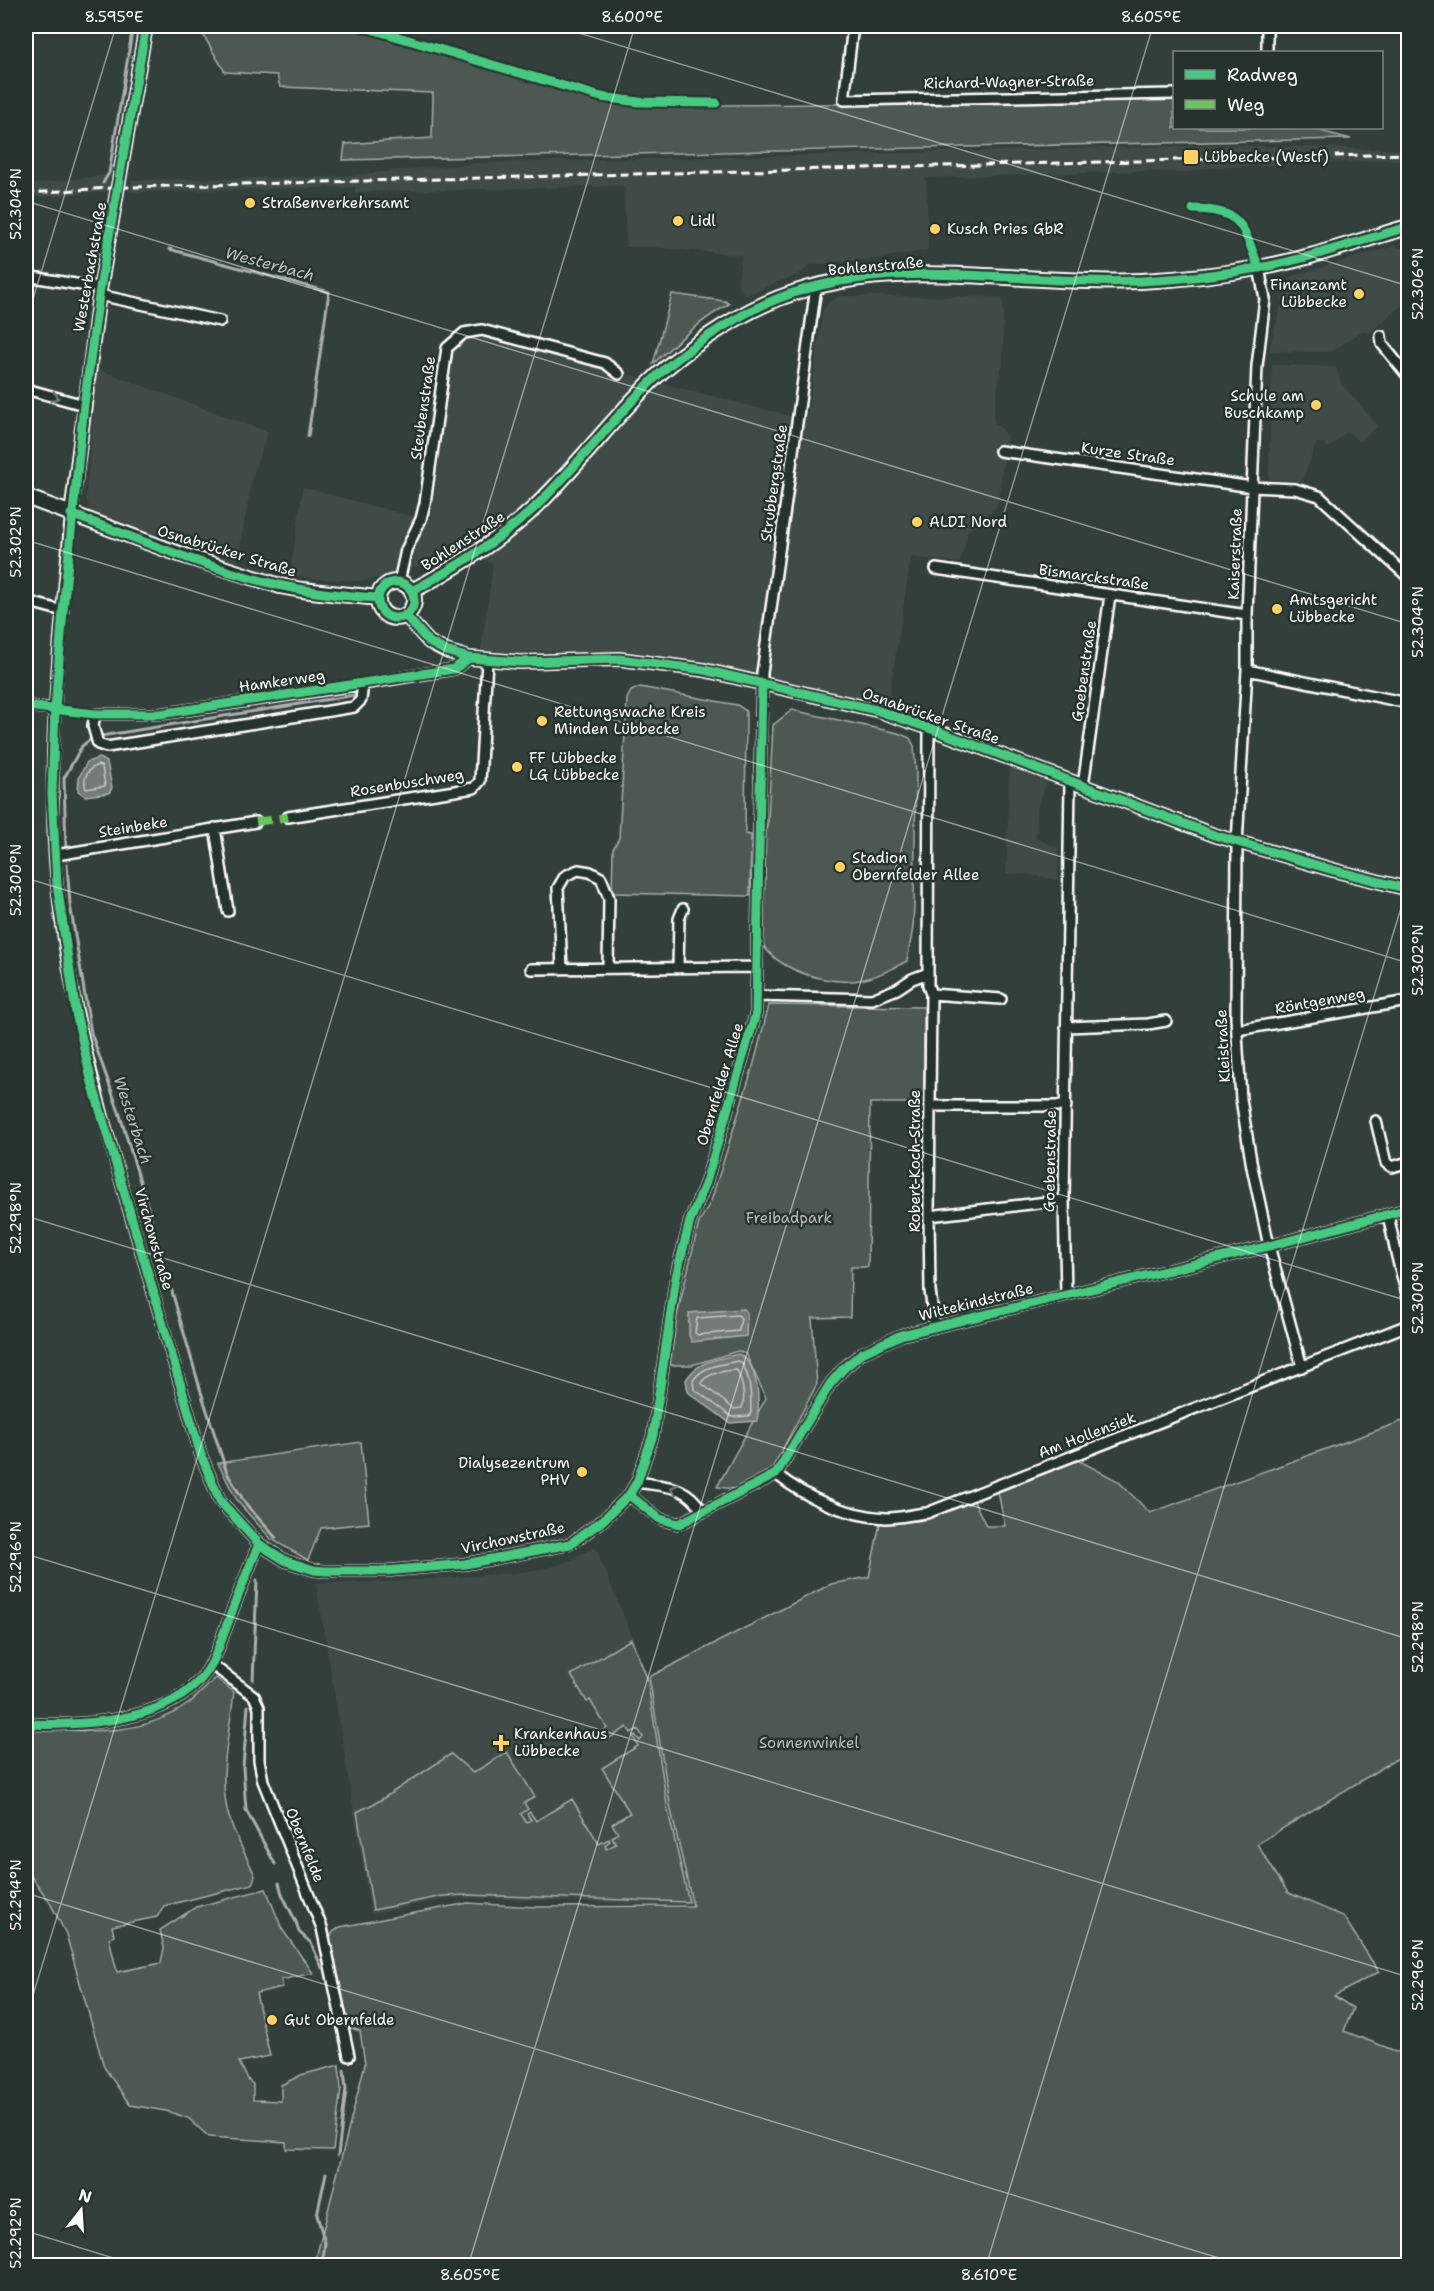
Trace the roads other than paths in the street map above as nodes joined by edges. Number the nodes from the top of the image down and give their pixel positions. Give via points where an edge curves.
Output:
1 (146, 26) edge
2 (854, 26) edge
3 (1267, 26) edge
4 (1267, 51) edge
5 (1173, 94) edge
6 (1408, 227) edge
7 (1259, 268) junction
8 (26, 276) edge
9 (816, 287) junction
10 (100, 291) junction
11 (220, 321) dead end
12 (1381, 336) dead end
13 (619, 374) dead end
14 (1408, 376) edge
15 (26, 389) edge
16 (84, 405) junction
17 (1000, 451) dead end
18 (1252, 487) junction
19 (26, 497) edge
20 (71, 514) junction
21 (936, 569) dead end
22 (1408, 577) edge
23 (399, 582) junction
24 (412, 591) junction
25 (1110, 595) junction
26 (378, 598) junction
27 (26, 601) edge
28 (63, 610) junction
29 (405, 615) junction
30 (1247, 615) junction
31 (470, 658) junction
32 (487, 661) junction
33 (1247, 669) junction
34 (762, 683) junction
35 (363, 684) junction
36 (1408, 702) edge
37 (26, 706) edge
38 (55, 710) junction
39 (929, 728) junction
40 (1070, 781) junction
41 (1083, 786) junction
42 (288, 817) dead end
43 (256, 822) dead end
44 (215, 828) junction
45 (1238, 843) junction
46 (56, 855) junction
47 (1408, 889) edge
48 (683, 909) dead end
49 (228, 910) dead end
50 (757, 967) junction
51 (562, 968) junction
52 (608, 968) junction
53 (678, 968) junction
54 (531, 969) dead end
55 (928, 973) junction
56 (931, 994) junction
57 (757, 996) junction
58 (1000, 999) dead end
59 (1408, 1001) edge
60 (1166, 1021) dead end
61 (1066, 1027) junction
62 (1237, 1029) junction
63 (929, 1106) junction
64 (1066, 1106) junction
65 (1376, 1121) dead end
66 (1408, 1162) edge
67 (1064, 1200) junction
68 (1408, 1209) edge
69 (1389, 1215) junction
70 (929, 1216) junction
71 (1269, 1246) junction
72 (1066, 1295) junction
73 (1408, 1298) edge
74 (1408, 1325) edge
75 (935, 1327) junction
76 (1302, 1367) junction
77 (776, 1474) junction
78 (638, 1482) junction
79 (629, 1495) junction
80 (702, 1510) junction
81 (259, 1544) junction
82 (211, 1664) junction
83 (26, 1724) edge
84 (349, 2056) dead end

1 - 10 street, Westerbachstraße
2 - 5 street, Richard-Wagner-Straße via 844,100
3 - 4 street
6 - 7 main road, Bohlenstraße
7 - 9 main road, Bohlenstraße via 1138,281 892,276
7 - 18 street, Kaiserstraße via 1265,299 1257,366
8 - 10 street
9 - 24 main road, Bohlenstraße via 764,304 701,342 659,375 517,523 463,562
9 - 34 street, Strubbergstraße
10 - 11 street, Westerbachstraße
10 - 16 street, Westerbachstraße
12 - 14 street via 1382,344
13 - 23 street, Steubenstraße via 605,363 482,330 464,333 447,348 425,503 406,550
15 -> 16 street
16 - 20 street, Westerbachstraße
17 - 18 street, Kurze Straße
18 - 22 street, Kurze Straße via 1295,489 1319,496
18 - 30 street, Kaiserstraße
19 - 20 main road, Osnabrücker Straße
20 - 26 main road, Osnabrücker Straße via 279,586
20 - 28 street, Virchowstraße
21 - 25 street, Bismarckstraße
23 - 24 main road
23 - 26 main road via 385,586
24 - 29 main road via 413,607
25 - 30 street, Bismarckstraße
25 - 41 street, Goebenstraße
26 - 29 main road via 384,614 394,618
27 - 28 street
28 - 38 street, Virchowstraße
29 - 31 street, Osnabrücker Straße via 429,642
30 - 33 street, Kaiserstraße
31 - 32 street, Osnabrücker Straße
31 - 35 street, Hamkerweg via 453,669
32 - 34 street, Osnabrücker Straße via 620,659 704,670
32 - 42 street, Rosenbuschweg via 480,781 474,788
33 - 36 street
33 - 45 street, Kaiserstraße
34 - 39 street, Osnabrücker Straße via 876,710
34 - 50 street, Obernfelder Allee
35 - 35 street, Hamkerweg via 361,700 354,707 106,747 99,744 93,726 95,714 160,714
37 - 38 street
38 - 46 street, Virchowstraße via 52,794
39 - 40 street, Osnabrücker Straße
39 - 55 street, Robert-Koch-Straße
40 - 41 street, Osnabrücker Straße
40 - 61 street, Goebenstraße
41 - 45 street, Osnabrücker Straße
43 - 44 street, Steinbeke
44 - 46 street, Steinbeke
44 - 49 street
45 - 47 street, Osnabrücker Straße
45 - 62 street, Kleistraße
46 - 81 street, Virchowstraße via 66,949 91,1079 201,1455 220,1501
48 - 53 street via 679,919
50 - 53 street
50 - 57 street, Obernfelder Allee
51 - 52 street
51 - 52 street via 558,888 565,876 578,870 601,878 609,898
51 - 54 street
52 - 53 street
55 - 56 street, Robert-Koch-Straße
55 - 57 street via 872,999
56 - 58 street
56 - 63 street, Robert-Koch-Straße
57 - 78 street, Obernfelder Allee via 751,1036 681,1254 653,1436
59 - 62 street, Röntgenweg
60 - 61 street
61 - 64 street, Goebenstraße
62 - 71 street, Kleistraße via 1241,1099
63 - 64 street
63 - 70 street, Robert-Koch-Straße
64 - 67 street, Goebenstraße
65 - 66 street via 1386,1163 1392,1167
67 - 70 street
67 - 72 street, Goebenstraße
68 - 69 street, Wittekindstraße
69 - 71 street, Wittekindstraße
69 - 73 street
70 - 75 street, Robert-Koch-Straße via 930,1291
71 - 72 street, Wittekindstraße
71 - 76 street, Kleistraße
72 - 75 street, Wittekindstraße
74 - 76 street, Am Hollensiek
75 - 77 street, Wittekindstraße via 883,1342 844,1368 818,1400
76 - 77 street, Am Hollensiek via 927,1513 887,1518 853,1513 819,1501
77 - 80 street
78 - 79 street, Virchowstraße
80 -> 78 street via 685,1492
79 - 80 street via 673,1524 686,1522
79 - 81 street, Virchowstraße via 570,1544 465,1564 325,1571 286,1561
81 - 82 street
82 - 83 street via 191,1688 159,1707 115,1720
82 - 84 street, Obernfelde via 254,1696 259,1707 263,1781 322,1928

